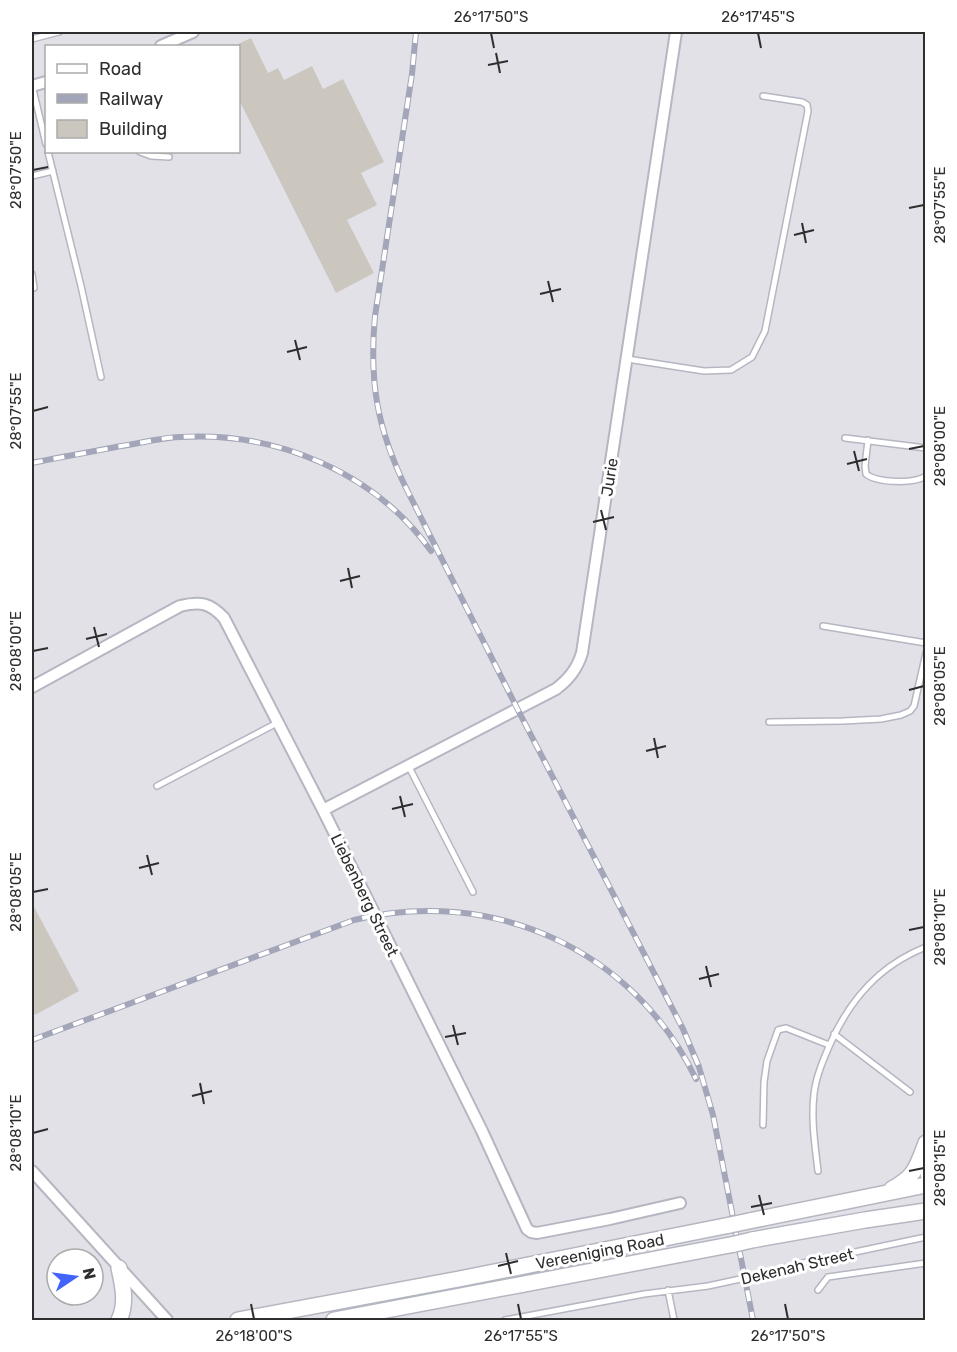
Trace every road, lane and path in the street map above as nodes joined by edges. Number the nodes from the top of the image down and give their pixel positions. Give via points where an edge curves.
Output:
1 (58, 32) edge
2 (193, 32) edge
3 (676, 32) edge
4 (32, 39) edge
5 (163, 45) edge
6 (32, 86) edge
7 (763, 96) dead end
8 (45, 140) edge
9 (48, 153) edge
10 (143, 153) edge
11 (169, 157) dead end
12 (53, 171) junction
13 (32, 176) edge
14 (32, 274) edge
15 (34, 288) dead end
16 (627, 359) junction
17 (101, 377) dead end
18 (845, 438) dead end
19 (868, 440) junction
20 (926, 448) edge
21 (926, 476) edge
22 (823, 626) dead end
23 (926, 643) edge
24 (926, 653) edge
25 (32, 687) edge
26 (769, 722) dead end
27 (278, 723) junction
28 (408, 765) junction
29 (157, 786) dead end
30 (323, 810) junction
31 (473, 892) dead end
32 (926, 947) edge
33 (834, 1034) junction
34 (829, 1045) junction
35 (910, 1092) dead end
36 (762, 1125) dead end
37 (926, 1143) edge
38 (926, 1149) edge
39 (32, 1171) edge
40 (818, 1171) dead end
41 (926, 1176) edge
42 (926, 1185) edge
43 (884, 1194) junction
44 (680, 1203) dead end
45 (926, 1211) edge
46 (926, 1237) edge
47 (926, 1263) edge
48 (119, 1268) junction
49 (668, 1290) junction
50 (818, 1290) dead end
51 (119, 1320) edge
52 (167, 1320) edge
53 (238, 1320) edge
54 (334, 1320) edge
55 (505, 1320) edge
56 (674, 1320) edge

1 - 4 lane
2 - 5 street
3 - 16 street, Jurie
6 - 8 lane
7 - 16 lane via 802,102 808,111 765,331 752,357 731,370 704,371
9 - 12 lane
10 - 11 lane
12 - 13 lane
12 - 17 lane
14 - 15 lane
16 - 28 street, Jurie via 582,653 574,674 556,689
18 - 19 lane
19 - 20 lane
19 - 21 lane via 866,474 872,478 909,482
22 - 23 lane
24 - 26 lane via 914,706 902,715 843,722
25 - 27 street, Liebenberg Street via 180,606 200,603 217,610 224,618
27 - 29 lane
27 - 30 street, Liebenberg Street
28 - 30 street, Jurie
28 - 31 lane
30 - 44 street, Liebenberg Street via 527,1229 537,1233
32 - 33 lane via 884,971 865,988
33 - 34 lane
33 - 35 lane
34 - 36 lane via 786,1028 778,1030 767,1061
34 - 40 lane via 814,1092
37 - 43 main road via 911,1176
38 - 41 street
39 - 48 street
42 - 43 main road, Vereeniging Road
43 - 53 main road, Vereeniging Road, bridge
45 - 54 main road, Vereeniging Road, bridge
46 - 49 lane, Dekenah Street via 708,1286
47 - 50 lane via 828,1277
48 - 51 main road via 124,1302
48 - 52 street
49 - 55 lane, Dekenah Street
49 - 56 lane

